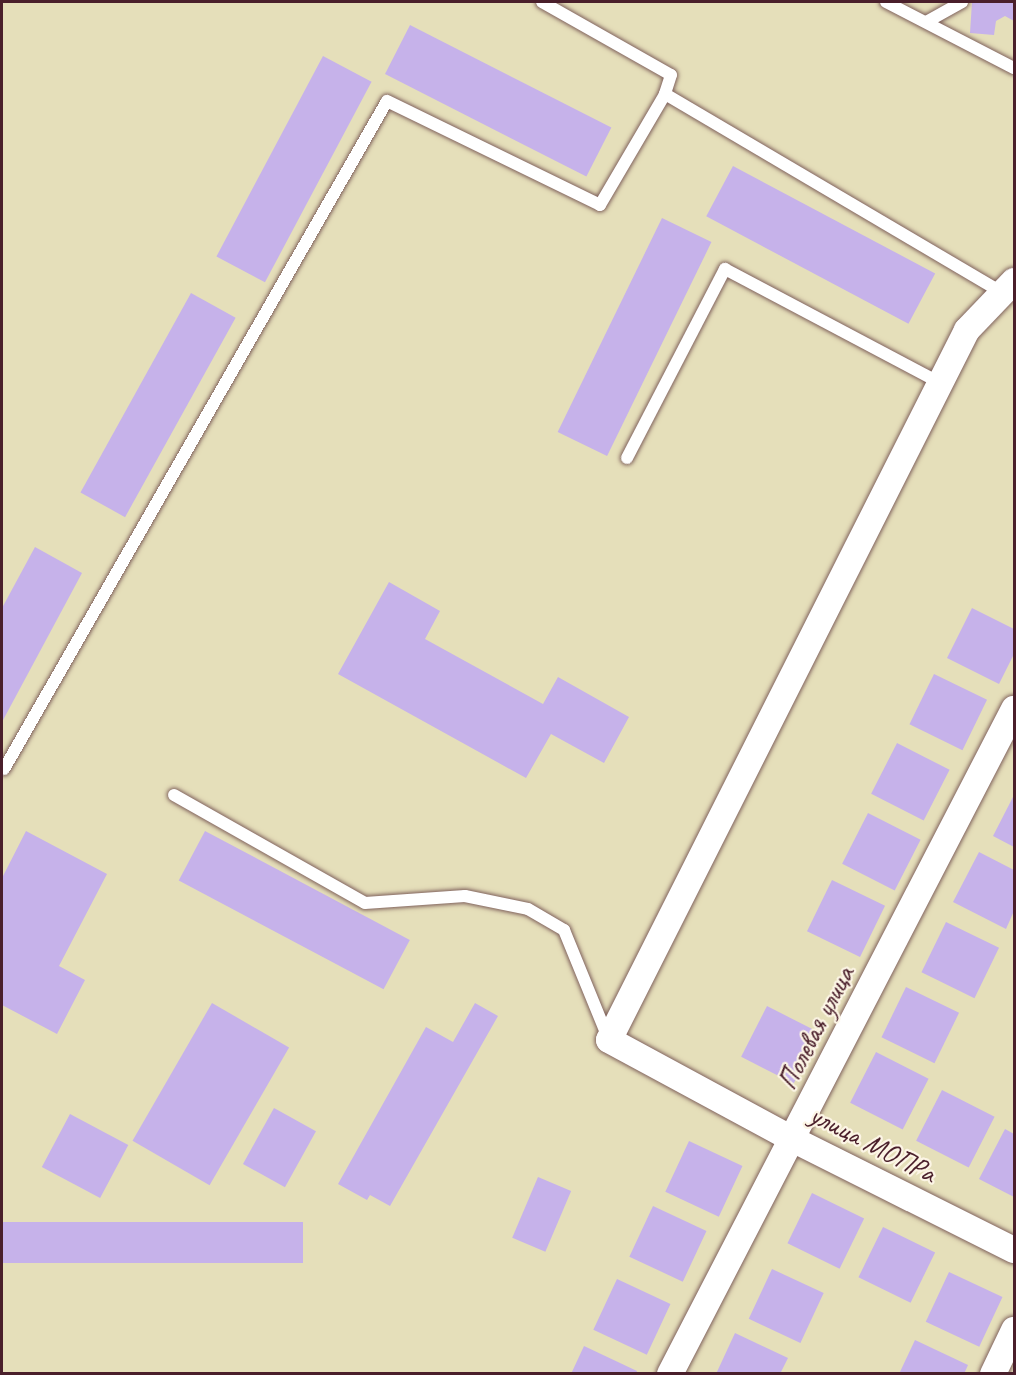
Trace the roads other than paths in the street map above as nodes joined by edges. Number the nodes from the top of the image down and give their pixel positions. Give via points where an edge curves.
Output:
1 (542, 2) edge
2 (886, 2) edge
3 (962, 2) edge
4 (927, 21) junction
5 (1014, 68) edge
6 (665, 94) junction
7 (1009, 287) edge
8 (940, 383) junction
9 (627, 458) dead end
10 (1014, 709) edge
11 (4, 769) dead end
12 (174, 795) dead end
13 (609, 1040) junction
14 (794, 1140) junction
15 (1014, 1250) edge
16 (1014, 1330) edge
17 (670, 1374) edge
18 (993, 1374) edge

1 - 6 lane via 671,75
2 - 4 lane
3 - 4 lane
4 - 5 lane
6 - 7 lane
6 - 11 lane via 600,205 387,101
7 - 8 street via 967,330
8 - 9 lane via 725,270
8 - 13 street
10 - 14 street, Полевая улица
12 - 13 lane via 365,903 465,896 528,909 564,930
13 - 14 street, улица МОПРа
14 - 15 street, улица МОПРа
14 - 17 street, Полевая улица
16 - 18 street

